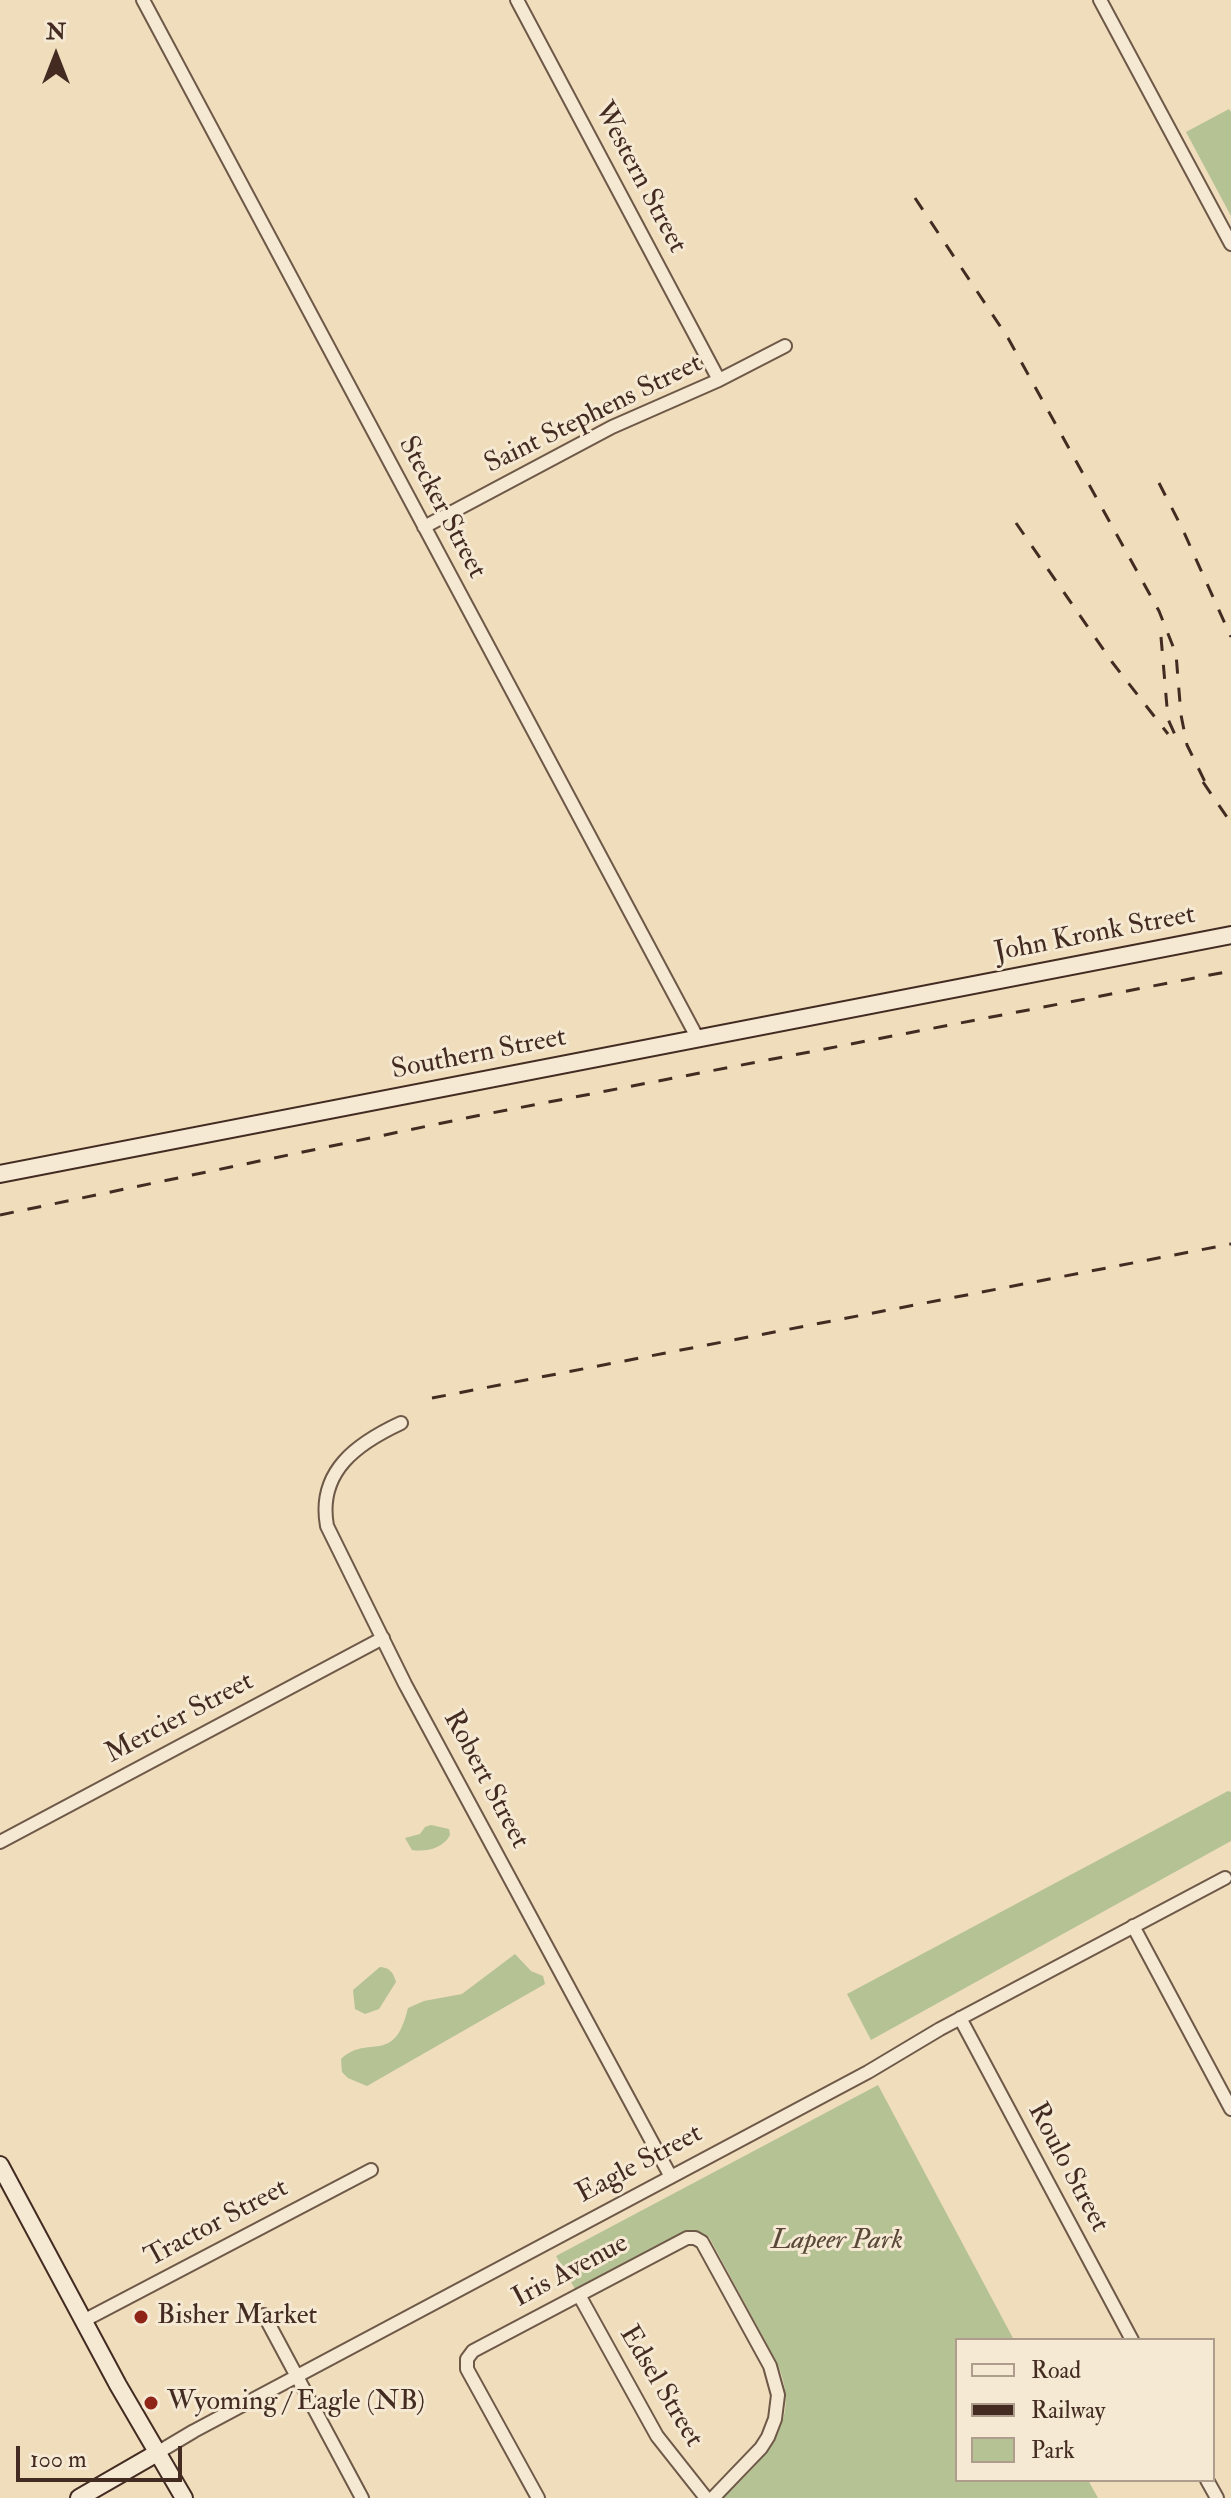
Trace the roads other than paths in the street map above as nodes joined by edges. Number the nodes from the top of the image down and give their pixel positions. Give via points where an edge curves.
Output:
1 (143, 0) edge
2 (517, 0) edge
3 (1100, 0) edge
4 (1231, 244) edge
5 (785, 346) dead end
6 (719, 380) junction
7 (424, 527) junction
8 (1231, 935) edge
9 (968, 986) joint
10 (698, 1039) junction
11 (0, 1174) edge
12 (401, 1423) dead end
13 (383, 1638) junction
14 (0, 1842) edge
15 (1225, 1878) dead end
16 (1133, 1926) junction
17 (960, 2018) junction
18 (1231, 2109) edge
19 (0, 2165) edge
20 (371, 2170) dead end
21 (671, 2177) junction
22 (579, 2295) junction
23 (264, 2315) dead end
24 (85, 2320) junction
25 (1131, 2338) edge
26 (297, 2376) junction
27 (157, 2453) junction
28 (79, 2498) edge
29 (184, 2498) edge
30 (362, 2498) edge
31 (538, 2498) edge
32 (706, 2498) edge
33 (713, 2498) edge

1 - 7 street, Stecker Street
2 - 6 street, Western Street
3 - 4 street
5 - 6 street, Saint Stephens Street
6 - 7 street, Saint Stephens Street via 612,427
7 - 10 street, Stecker Street
8 - 9 street, John Kronk Street
9 - 10 street, Southern Street
10 - 11 street, Southern Street
12 - 13 street, Robert Street via 349,1454 336,1472 325,1508 332,1539
13 - 14 street, Mercier Street
13 - 21 street, Robert Street
15 - 16 street, Eagle Street
16 - 17 street, Eagle Street
16 - 18 street
17 - 21 street, Eagle Street
17 - 25 street, Roulo Street
19 - 24 street
20 - 24 street, Tractor Street
21 - 26 street, Eagle Street
22 - 31 street, Iris Avenue via 467,2359 467,2369
22 - 32 street, Edsel Street via 657,2436
22 - 33 street, Iris Avenue via 687,2238 702,2242 770,2366 778,2409 761,2448
23 - 26 street
24 - 27 street
26 - 27 street, Eagle Street
26 - 30 street
27 - 28 street, Eagle Street
27 - 29 street

